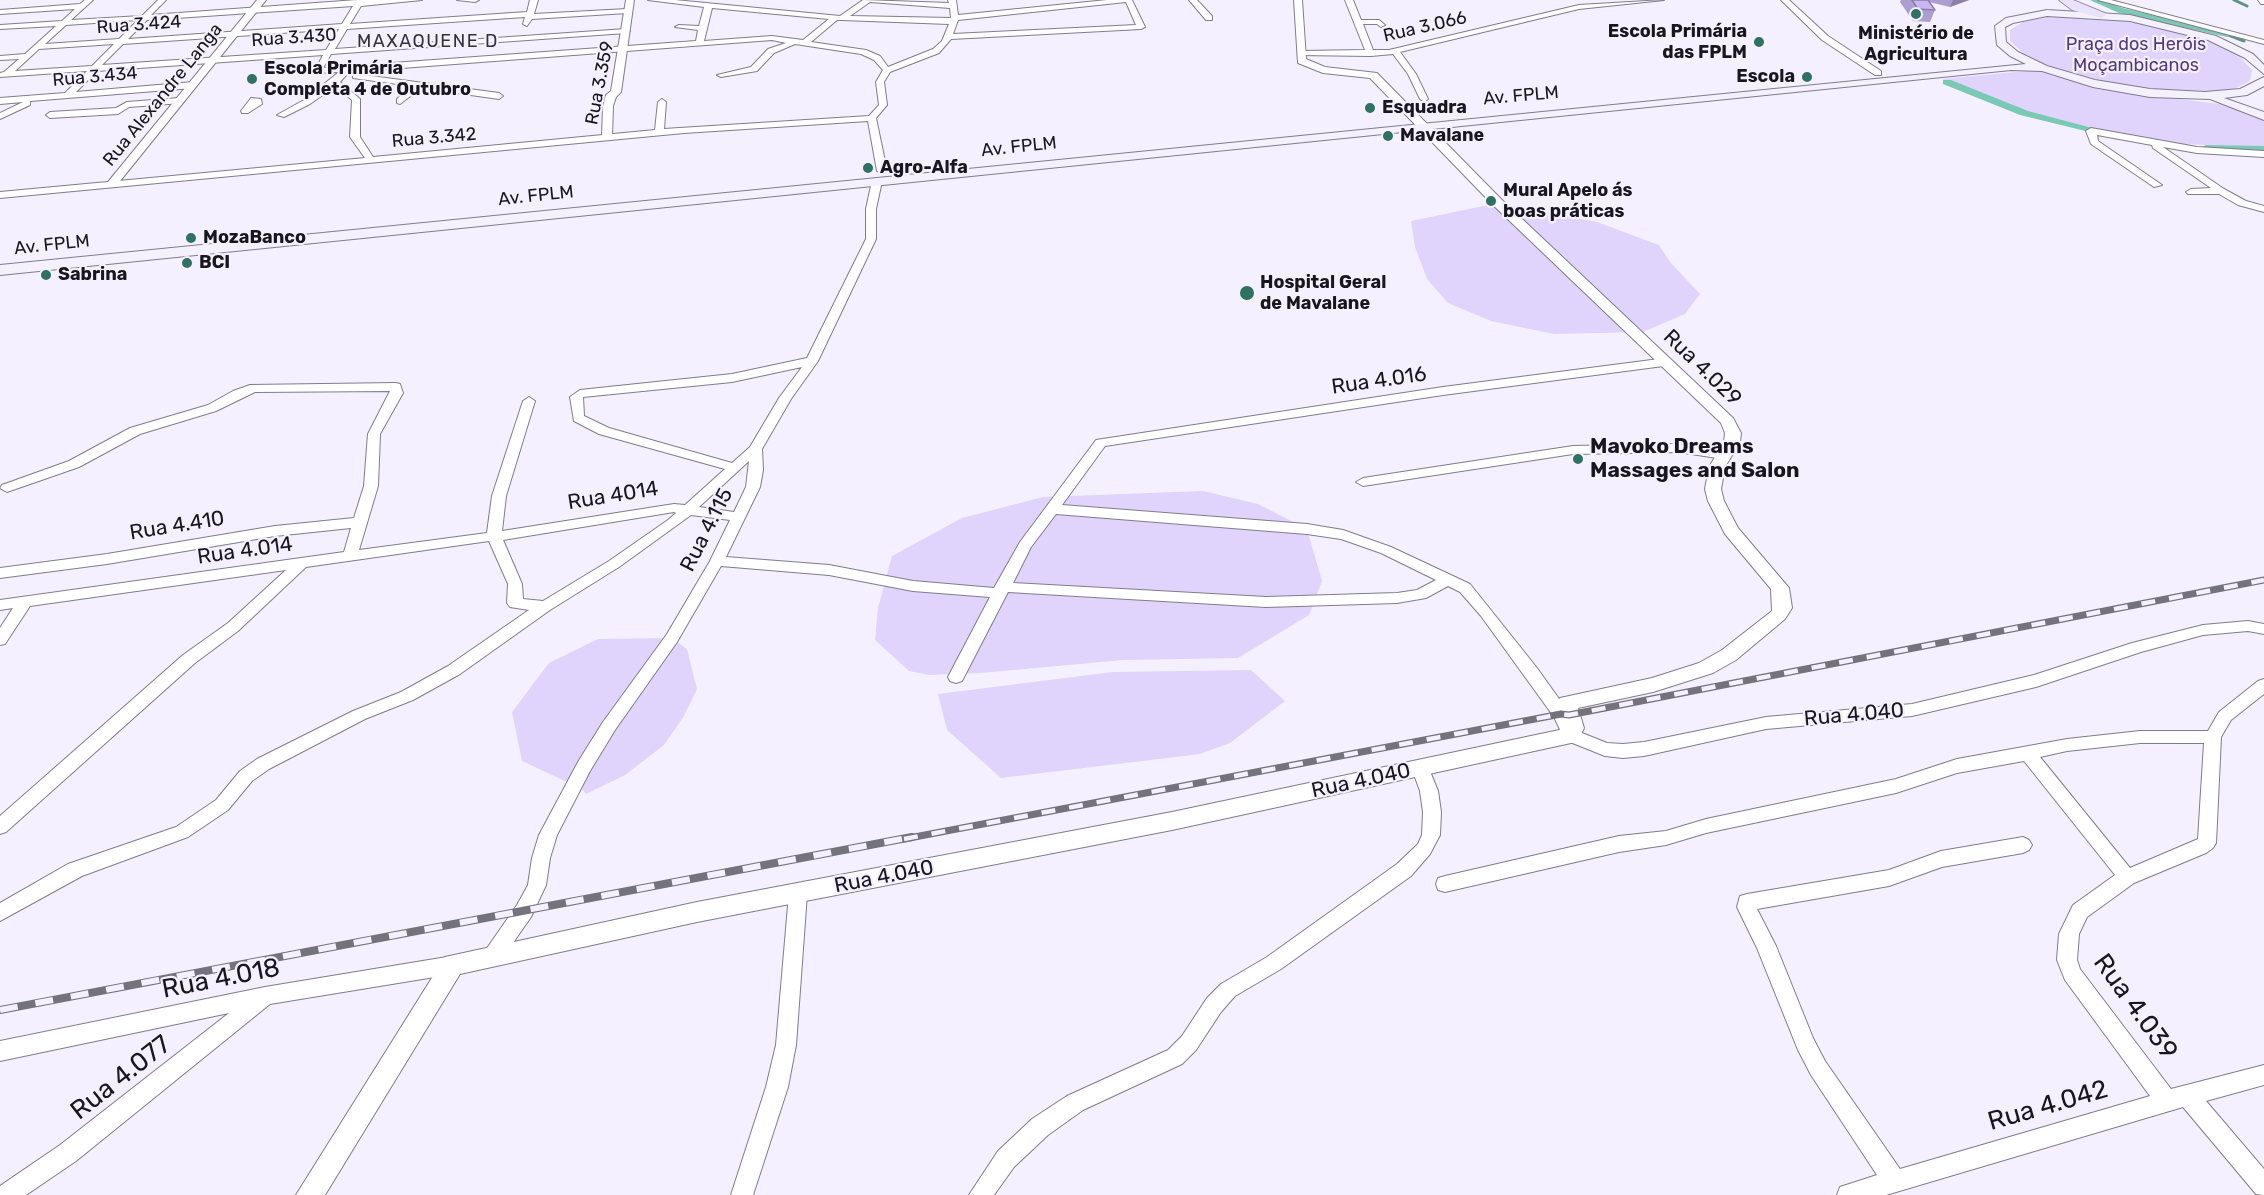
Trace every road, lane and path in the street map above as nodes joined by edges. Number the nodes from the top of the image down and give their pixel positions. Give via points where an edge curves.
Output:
1 (20, 0) edge
2 (100, 0) edge
3 (162, 0) edge
4 (262, 0) edge
5 (461, 0) edge
6 (476, 0) edge
7 (534, 0) edge
8 (630, 0) edge
9 (652, 0) edge
10 (870, 0) edge
11 (1052, 0) edge
12 (1130, 0) edge
13 (1193, 0) edge
14 (1298, 0) edge
15 (1349, 0) edge
16 (1660, 0) edge
17 (1785, 0) edge
18 (2051, 0) edge
19 (2066, 0) edge
20 (2102, 0) edge
21 (2128, 0) edge
22 (360, 1) edge
23 (87, 2) edge
24 (707, 3) edge
25 (952, 3) edge
26 (1058, 8) junction
27 (255, 9) junction
28 (627, 11) junction
29 (2, 13) edge
30 (2048, 13) junction
31 (2102, 14) junction
32 (2155, 15) junction
33 (530, 16) junction
34 (146, 17) junction
35 (839, 18) junction
36 (1209, 18) dead end
37 (413, 20) edge
38 (954, 20) junction
39 (64, 22) junction
40 (1358, 22) junction
41 (1381, 25) dead end
42 (0, 27) edge
43 (344, 27) junction
44 (679, 27) dead end
45 (702, 28) junction
46 (626, 31) junction
47 (1062, 31) junction
48 (2264, 31) edge
49 (235, 34) junction
50 (949, 36) junction
51 (522, 37) junction
52 (2252, 37) junction
53 (2264, 37) edge
54 (121, 41) junction
55 (469, 41) junction
56 (2264, 42) edge
57 (700, 43) junction
58 (792, 43) junction
59 (804, 44) junction
60 (38, 47) junction
61 (2234, 47) junction
62 (463, 49) dead end
63 (624, 49) junction
64 (330, 50) junction
65 (1395, 51) junction
66 (1301, 53) junction
67 (1371, 54) junction
68 (2014, 54) junction
69 (28, 56) junction
70 (0, 58) edge
71 (515, 58) junction
72 (213, 59) junction
73 (425, 65) junction
74 (390, 67) junction
75 (95, 68) junction
76 (2043, 68) junction
77 (887, 70) junction
78 (2264, 71) edge
79 (344, 72) junction
80 (1878, 73) junction
81 (720, 75) dead end
82 (2, 77) edge
83 (2264, 81) edge
84 (335, 82) junction
85 (400, 83) junction
86 (193, 85) junction
87 (419, 85) junction
88 (2243, 92) junction
89 (68, 95) junction
90 (499, 96) dead end
91 (2205, 96) junction
92 (35, 98) junction
93 (1424, 99) dead end
94 (179, 101) junction
95 (400, 101) dead end
96 (0, 102) edge
97 (662, 102) dead end
98 (2264, 109) edge
99 (50, 115) dead end
100 (281, 115) dead end
101 (0, 116) edge
102 (2264, 116) edge
103 (872, 118) junction
104 (1424, 120) junction
105 (659, 132) junction
106 (607, 137) junction
107 (2154, 144) junction
108 (2264, 154) edge
109 (372, 160) junction
110 (879, 176) junction
111 (112, 184) junction
112 (2157, 185) dead end
113 (2222, 191) junction
114 (2191, 192) dead end
115 (0, 195) edge
116 (2264, 208) edge
117 (271, 238) junction
118 (0, 260) edge
119 (0, 270) edge
120 (812, 361) junction
121 (1667, 362) junction
122 (530, 401) dead end
123 (755, 449) junction
124 (1724, 455) junction
125 (732, 467) junction
126 (1364, 482) dead end
127 (7, 488) dead end
128 (689, 509) junction
129 (1052, 509) junction
130 (739, 517) junction
131 (361, 522) junction
132 (495, 536) junction
133 (349, 558) junction
134 (717, 561) junction
135 (301, 564) junction
136 (0, 573) edge
137 (1447, 580) junction
138 (1000, 590) junction
139 (25, 602) junction
140 (0, 605) edge
141 (545, 606) junction
142 (2264, 629) edge
143 (0, 640) edge
144 (956, 677) dead end
145 (2264, 685) edge
146 (1571, 735) junction
147 (2213, 737) junction
148 (2027, 753) junction
149 (1421, 768) junction
150 (0, 827) edge
151 (2023, 845) dead end
152 (2127, 877) junction
153 (1445, 884) dead end
154 (798, 894) junction
155 (0, 913) edge
156 (492, 957) junction
157 (453, 965) junction
158 (265, 996) junction
159 (0, 1051) edge
160 (2264, 1075) edge
161 (2178, 1098) junction
162 (1894, 1180) junction
163 (2264, 1186) edge
164 (6, 1195) edge
165 (310, 1195) edge
166 (741, 1195) edge
167 (980, 1195) edge
168 (1848, 1195) edge

1 - 29 street
2 - 23 street
3 - 34 street
4 - 27 street, Rua Alexandre Langa
5 - 6 street
7 - 33 street
8 - 28 street, Rua 3.359
9 - 24 street
10 - 25 street
10 - 35 street
11 - 26 street
12 - 26 street
12 - 47 street via 1141,27
13 - 36 street
14 - 66 street
15 - 40 street
16 - 65 street, Rua 3.066 via 1579,7
17 - 80 street via 1825,38
18 - 30 main road via 2056,8
19 - 31 main road
20 - 32 street
21 - 32 street
22 - 27 street
22 - 37 street
22 - 43 street
23 - 29 street
23 - 39 street
24 - 35 street
24 - 45 street
25 - 38 street
26 - 38 street
26 - 47 street
27 - 34 street
27 - 49 street, Rua Alexandre Langa
28 - 33 street, Rua 3.424
28 - 46 street, Rua 3.359
30 - 31 main road
30 - 68 main road via 2018,17 2000,26 2001,43
31 - 61 main road via 2186,30
32 - 52 street
33 - 37 street, Rua 3.424
33 - 51 street
34 - 39 street
34 - 54 street
35 - 38 street
35 - 59 street
37 - 43 street, Rua 3.424
37 - 55 street, Rua 3.430
37 - 64 street, Rua 3.430
37 - 74 street
38 - 50 street
39 - 42 street
39 - 60 street
40 - 41 street
40 - 67 street
43 - 49 street, Rua 3.424
43 - 64 street
44 - 45 street
45 - 57 street
46 - 51 street, Rua 3.430
46 - 63 street, Rua 3.359
47 - 50 street
48 - 52 street
49 - 54 street, Rua 3.424
49 - 72 street, Rua Alexandre Langa
50 - 77 street via 936,51
51 - 55 street, Rua 3.430
51 - 71 street
52 - 53 street
52 - 56 street
52 - 61 street
54 - 60 street, Rua 3.424
54 - 75 street
55 - 62 street
57 - 58 street via 772,38
57 - 63 street
58 - 59 street
58 - 81 street via 771,51 754,69
59 - 77 street via 862,52 874,56
60 - 69 street
61 - 78 main road
63 - 71 street
63 - 106 street, Rua 3.359 via 616,92 608,106
64 - 72 street, Rua 3.430
64 - 79 street via 317,71
65 - 67 street, Rua 3.066
65 - 93 street
66 - 67 street, Rua 3.066
66 - 104 street, Rua 4.029 via 1301,61 1323,70 1373,75
68 - 76 main road
68 - 80 main road via 2000,61
69 - 70 street
69 - 82 street
71 - 73 street
72 - 75 street, Rua 3.430
72 - 86 street, Rua Alexandre Langa
73 - 74 street
73 - 85 street
74 - 79 street
75 - 82 street, Rua 3.430
75 - 89 street
76 - 91 main road via 2121,89
76 - 104 main road, Av. FPLM via 2011,66
77 - 103 street via 880,82 883,105
79 - 84 street
79 - 85 street
80 - 104 main road
83 - 88 main road
84 - 100 street
84 - 109 street via 356,99 355,136
85 - 87 street
86 - 89 street, Rua 3.434
86 - 94 street, Rua Alexandre Langa
87 - 90 street
87 - 95 street
88 - 91 main road
88 - 98 main road
89 - 92 street, Rua 3.434
91 - 102 main road
92 - 96 street, Rua 3.434
92 - 101 street
94 - 99 street via 127,105 118,111
94 - 111 street, Rua Alexandre Langa
97 - 105 street
103 - 105 street, Rua 3.342
103 - 110 street
104 - 110 main road, Av. FPLM
104 - 110 main road, Av. FPLM via 1382,129
104 - 121 street, Rua 4.029 via 1506,211
105 - 106 street, Rua 3.342
106 - 109 street, Rua 3.342
107 - 108 street
107 - 112 street via 2090,133 2094,142
107 - 113 street
109 - 111 street, Rua 3.342
110 - 117 main road, Av. FPLM
110 - 120 street, Rua 4.115 via 871,208 871,239
111 - 115 street, Rua 3.342
113 - 114 street
113 - 116 street via 2242,203
117 - 118 main road, Av. FPLM
117 - 119 main road, Av. FPLM
120 - 123 street, Rua 4.115
120 - 125 street via 732,378 576,397 578,418 604,431
121 - 124 street, Rua 4.029 via 1728,421 1732,442
121 - 129 street, Rua 4.016 via 1106,441 1098,445
122 - 132 street via 499,496
123 - 125 street
123 - 130 street, Rua 4.115 via 753,487
124 - 126 street via 1678,448 1573,450
124 - 146 street, Rua 4.029 via 1713,489 1719,510 1780,588 1783,608 1761,630 1706,668 1653,685 1567,703 1574,728
125 - 128 street
127 - 131 street via 74,464 135,431 212,408 254,388 396,387 398,393 374,434 371,486
128 - 130 street, Rua 4014
128 - 132 street, Rua 4014 via 674,508
128 - 141 street via 614,564
129 - 137 street via 1324,531 1386,550
129 - 138 street via 1025,545
130 - 134 street, Rua 4.115
131 - 133 street
131 - 136 street, Rua 4.410 via 275,531
132 - 133 street, Rua 4.014
132 - 141 street via 515,584 515,603
133 - 135 street, Rua 4.014
134 - 138 street via 829,570 913,586
134 - 156 street, Rua 4.115 via 672,638 584,767 548,835 537,885
135 - 139 street, Rua 4.014
135 - 150 street
137 - 138 street via 1421,594 1397,598 1266,602
137 - 146 street via 1464,588 1486,612 1561,714
138 - 144 street
139 - 140 street, Rua 4.014
139 - 143 street
141 - 155 street via 407,696 359,715 263,764 246,776 222,805 182,832 75,870
142 - 146 street, Rua 4.040 via 2248,626 2203,630 2138,646 2036,681 1912,710 1766,723 1623,751 1605,749
145 - 147 street via 2225,716
146 - 149 street, Rua 4.040
147 - 148 street via 2140,737
147 - 152 street, Rua 4.039 via 2207,843
148 - 152 street
148 - 153 street via 1958,766 1896,786 1666,838 1618,843
149 - 154 street, Rua 4.040
149 - 167 street via 1429,790 1431,835 1424,849 1404,870 1274,963 1228,990 1175,1057 1075,1103 1040,1127 1006,1160
151 - 162 street via 1941,859 1889,878 1747,902 1810,1052
152 - 161 street, Rua 4.039 via 2080,911 2069,934 2067,960 2072,974
154 - 156 street, Rua 4.040
154 - 166 street via 786,1045 777,1087
156 - 157 street, Rua 4.040
157 - 158 street, Rua 4.018
157 - 165 street
158 - 159 street, Rua 4.018
158 - 164 street, Rua 4.077 via 68,1154
160 - 161 street, Rua 4.042
161 - 162 street, Rua 4.042
161 - 163 street, Rua 4.039
162 - 168 street, Rua 4.042

